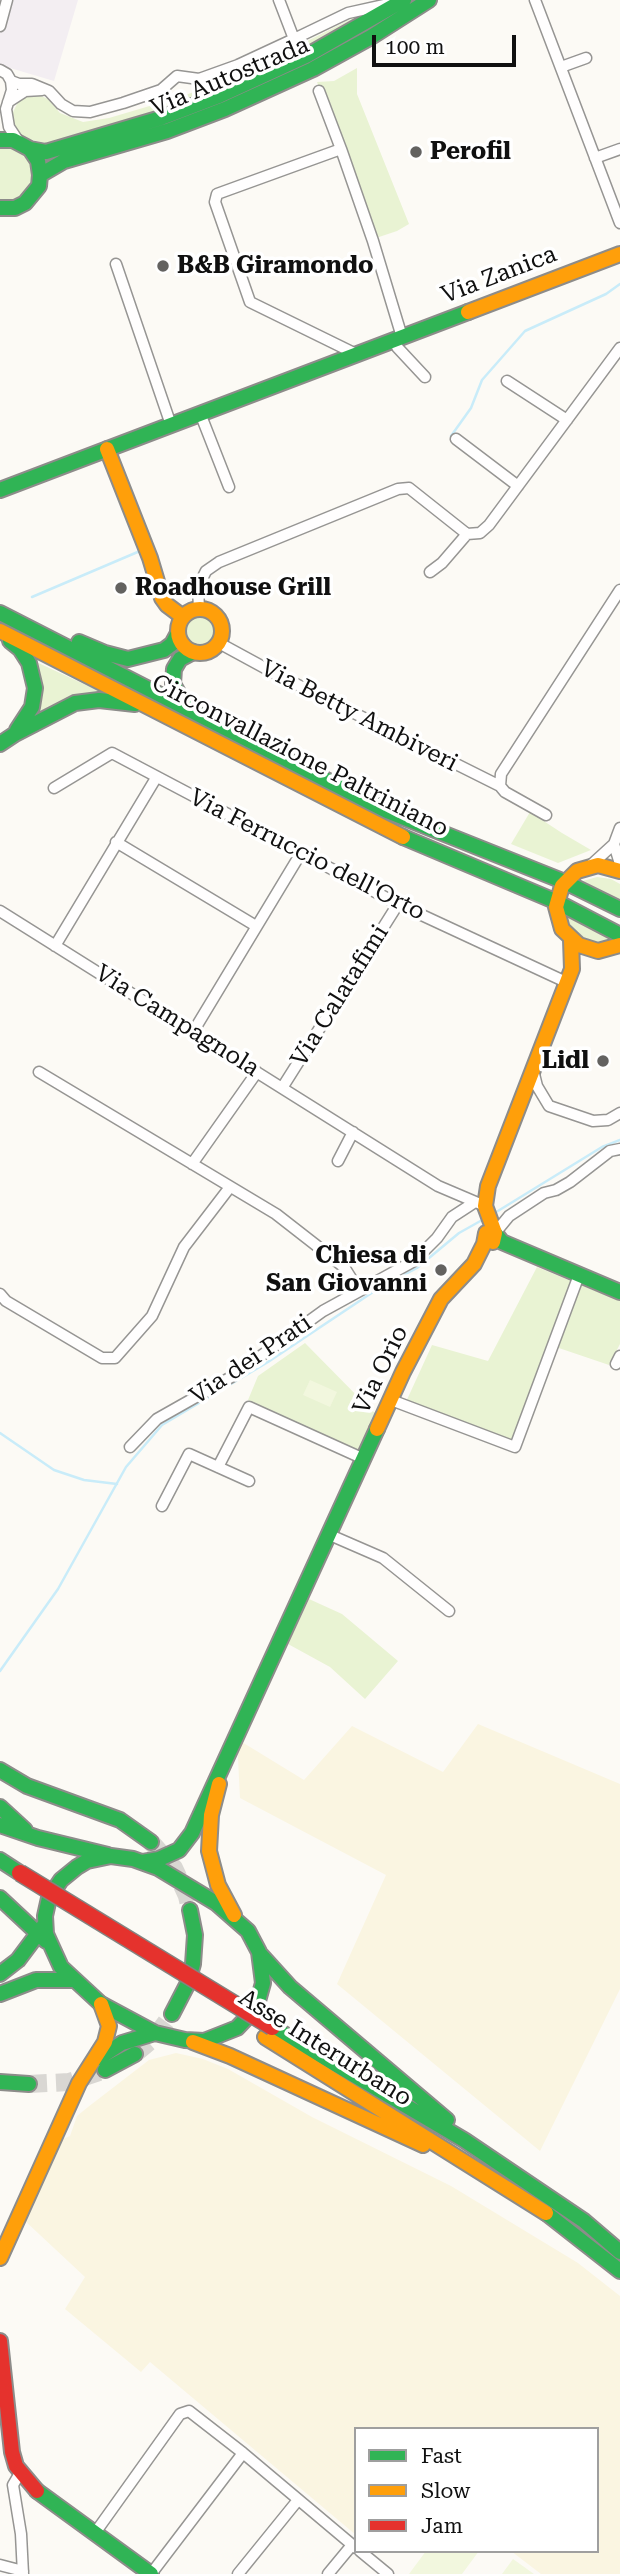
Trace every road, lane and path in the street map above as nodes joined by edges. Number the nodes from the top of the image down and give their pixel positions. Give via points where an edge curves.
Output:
1 (7, 0) edge
2 (279, 0) edge
3 (404, 0) edge
4 (429, 0) edge
5 (535, 0) edge
6 (0, 26) edge
7 (294, 39) junction
8 (586, 58) dead end
9 (561, 67) junction
10 (0, 70) edge
11 (11, 81) junction
12 (48, 90) junction
13 (319, 91) dead end
14 (8, 103) junction
15 (0, 140) edge
16 (25, 146) junction
17 (341, 149) junction
18 (620, 149) edge
19 (595, 158) junction
20 (40, 175) junction
21 (0, 208) edge
22 (620, 223) edge
23 (620, 254) edge
24 (116, 264) dead end
25 (398, 338) junction
26 (620, 348) edge
27 (356, 354) junction
28 (425, 377) dead end
29 (507, 382) dead end
30 (200, 413) junction
31 (567, 420) junction
32 (171, 425) junction
33 (456, 439) dead end
34 (107, 449) junction
35 (518, 486) junction
36 (229, 487) dead end
37 (0, 490) edge
38 (467, 534) junction
39 (430, 572) dead end
40 (620, 590) edge
41 (199, 609) junction
42 (0, 614) edge
43 (15, 621) junction
44 (180, 625) junction
45 (0, 631) edge
46 (219, 643) junction
47 (193, 652) junction
48 (145, 705) junction
49 (15, 734) junction
50 (0, 744) edge
51 (156, 778) junction
52 (500, 786) junction
53 (54, 788) dead end
54 (365, 800) junction
55 (546, 815) dead end
56 (620, 828) edge
57 (116, 842) junction
58 (614, 844) junction
59 (300, 853) junction
60 (620, 864) edge
61 (590, 866) junction
62 (620, 871) edge
63 (565, 882) junction
64 (557, 902) junction
65 (398, 904) junction
66 (620, 909) edge
67 (0, 911) edge
68 (256, 926) junction
69 (620, 935) edge
70 (571, 940) junction
71 (620, 945) edge
72 (55, 946) junction
73 (592, 950) junction
74 (569, 976) junction
75 (193, 1032) junction
76 (533, 1070) junction
77 (39, 1072) dead end
78 (257, 1072) junction
79 (282, 1088) junction
80 (620, 1113) edge
81 (353, 1132) junction
82 (620, 1149) edge
83 (338, 1161) dead end
84 (192, 1164) junction
85 (230, 1187) junction
86 (486, 1221) junction
87 (579, 1275) junction
88 (359, 1291) junction
89 (620, 1292) edge
90 (0, 1294) edge
91 (391, 1400) junction
92 (130, 1447) dead end
93 (364, 1460) junction
94 (218, 1467) junction
95 (249, 1481) dead end
96 (162, 1506) dead end
97 (330, 1535) junction
98 (449, 1611) dead end
99 (0, 1770) edge
100 (219, 1777) junction
101 (0, 1807) edge
102 (0, 1825) edge
103 (38, 1838) junction
104 (151, 1842) tunnel mouth
105 (111, 1856) junction
106 (0, 1860) edge
107 (142, 1862) junction
108 (11, 1876) edge
109 (0, 1898) edge
110 (190, 1910) tunnel mouth
111 (236, 1919) junction
112 (44, 1934) junction
113 (259, 1952) junction
114 (0, 1975) edge
115 (74, 1980) junction
116 (0, 1994) edge
117 (101, 2004) junction
118 (172, 2014) tunnel mouth
119 (269, 2032) junction
120 (155, 2033) junction
121 (190, 2040) junction
122 (135, 2054) tunnel mouth
123 (105, 2070) tunnel mouth
124 (86, 2072) junction
125 (0, 2082) edge
126 (29, 2084) tunnel mouth
127 (494, 2160) junction
128 (559, 2221) junction
129 (620, 2252) edge
130 (0, 2258) edge
131 (620, 2271) edge
132 (0, 2341) edge
133 (243, 2452) junction
134 (20, 2473) junction
135 (36, 2490) junction
136 (298, 2500) junction
137 (18, 2506) junction
138 (95, 2533) junction
139 (354, 2546) edge
140 (354, 2550) edge
141 (362, 2553) edge
142 (0, 2565) edge
143 (23, 2572) edge
144 (151, 2574) edge
145 (238, 2574) edge
146 (328, 2574) edge
147 (388, 2574) edge

1 - 6 street
2 - 7 street, Via Autostrada
3 - 7 street, Via Autostrada via 348,13
3 - 16 main road, Via Autostrada via 306,56 162,118 46,152
4 - 20 main road, Via Autostrada via 313,69 225,109 64,161
5 - 9 street
7 - 12 street, Via Autostrada via 199,79 177,76 161,90 90,112 73,111
8 - 9 street
9 - 19 street
10 - 11 street
11 - 12 street
11 - 14 street
12 - 14 street via 25,91
13 - 17 street
14 - 16 street via 9,127
15 - 16 main road, Via Autostrada
16 - 20 main road via 38,161
17 - 25 street via 373,241
17 - 27 street via 217,194 215,199 250,302
18 - 19 street
19 - 22 street
20 - 21 main road via 25,203
23 - 25 main road, Via Zanica
24 - 32 street
25 - 27 main road, Via Zanica
25 - 28 street via 397,347
26 - 31 street
27 - 30 main road, Via Zanica
29 - 31 street
30 - 32 main road, Via Zanica
30 - 36 street
31 - 35 street
32 - 34 main road, Via Zanica
33 - 35 street
34 - 37 main road, Via Zanica
34 - 44 main road via 162,598
35 - 38 street via 480,533
38 - 39 street
38 - 41 street via 409,488 398,489 219,562 206,572 198,587
40 - 52 street via 501,774
41 - 44 main road
41 - 46 main road via 217,617 223,629
42 - 43 main road, Circonvallazione Paltriniano
43 - 44 main road via 128,659 164,650 172,644
43 - 54 main road, Circonvallazione Paltriniano
44 - 47 main road via 183,645
45 - 48 main road, Circonvallazione Paltriniano
45 - 49 main road via 29,663 35,688 32,707
46 - 47 main road via 208,652
46 - 52 street, Via Betty Ambiveri
47 - 54 main road via 174,669 173,684 181,698 356,788
48 - 49 main road via 99,700 75,703
48 - 64 main road, Circonvallazione Paltriniano via 382,828
49 - 50 main road
51 - 53 street, Via Ferruccio dell'Orto via 112,753
51 - 57 street
51 - 59 street, Via Ferruccio dell'Orto
52 - 55 street, Via Betty Ambiveri
54 - 63 main road, Circonvallazione Paltriniano
56 - 58 street
57 - 68 street
57 - 72 street
58 - 60 street
58 - 61 street
59 - 65 street, Via Ferruccio dell'Orto
59 - 68 street
61 - 62 main road
61 - 63 main road
63 - 64 main road
63 - 66 main road, Circonvallazione Paltriniano
64 - 69 main road, Circonvallazione Paltriniano
64 - 70 main road via 560,925
65 - 74 street, Via Ferruccio dell'Orto
65 - 79 street, Via Calatafimi
67 - 72 street, Via Campagnola
68 - 75 street
70 - 73 main road
70 - 74 main road
71 - 73 main road
72 - 75 street, Via Campagnola
73 - 74 main road
74 - 76 main road
75 - 78 street, Via Campagnola
76 - 80 street via 549,1106 593,1121
76 - 86 main road via 488,1186
77 - 84 street
78 - 79 street, Via Campagnola
78 - 84 street
79 - 81 street, Via Campagnola
81 - 83 street
81 - 86 street, Via Campagnola
82 - 86 street, Via dei Prati via 610,1150 570,1182 509,1216
84 - 85 street
85 - 88 street via 301,1232 344,1267
85 - 90 street via 184,1247 152,1316 118,1355 103,1358
86 - 87 main road via 522,1250
86 - 88 street, Via dei Prati via 452,1217 414,1261
86 - 91 main road, Via Orio via 474,1264 441,1299
87 - 89 main road
87 - 91 street via 515,1447
88 - 92 street, Via dei Prati via 323,1311 233,1376 157,1419
91 - 93 main road, Via Orio
93 - 94 street via 249,1407
93 - 97 main road, Via Orio
94 - 95 street
94 - 96 street via 189,1454
97 - 98 street via 383,1558
97 - 100 main road, Via Orio
99 - 104 main road via 46,1794 120,1820
100 - 107 main road, Via Orio via 179,1850
100 - 111 main road, Via Orio via 209,1851 218,1885
101 - 103 main road
102 - 103 main road
103 - 105 main road
105 - 107 main road
105 - 112 main road via 87,1861 61,1880 50,1898
106 - 108 main road, Asse Interurbano
107 - 111 main road via 187,1884
108 - 119 main road, Asse Interurbano, bridge
109 - 112 main road
110 - 118 main road via 195,1935 193,1964
111 - 113 main road
112 - 114 main road
112 - 115 main road via 61,1967
113 - 121 main road via 263,1983 247,2020 216,2038
113 - 127 main road via 290,1987 449,2121 490,2149
115 - 116 main road via 36,1980
115 - 117 main road
117 - 120 main road
117 - 124 main road via 108,2033
119 - 127 main road, Asse Interurbano
119 - 128 main road, Asse Interurbano
120 - 121 main road
120 - 124 main road via 114,2047
121 - 128 main road via 429,2148 547,2220
122 - 123 main road
124 - 130 main road
125 - 126 main road
127 - 129 main road, Asse Interurbano via 584,2221
128 - 131 main road, Asse Interurbano
132 - 134 main road via 12,2452
133 - 136 street
133 - 138 street via 194,2413 182,2412
133 - 144 street
134 - 135 main road
134 - 137 street via 14,2483
135 - 137 street via 21,2497
135 - 138 main road
136 - 139 street
136 - 145 street
137 - 143 street
138 - 144 main road
140 - 146 street
141 - 147 street
142 - 143 street

